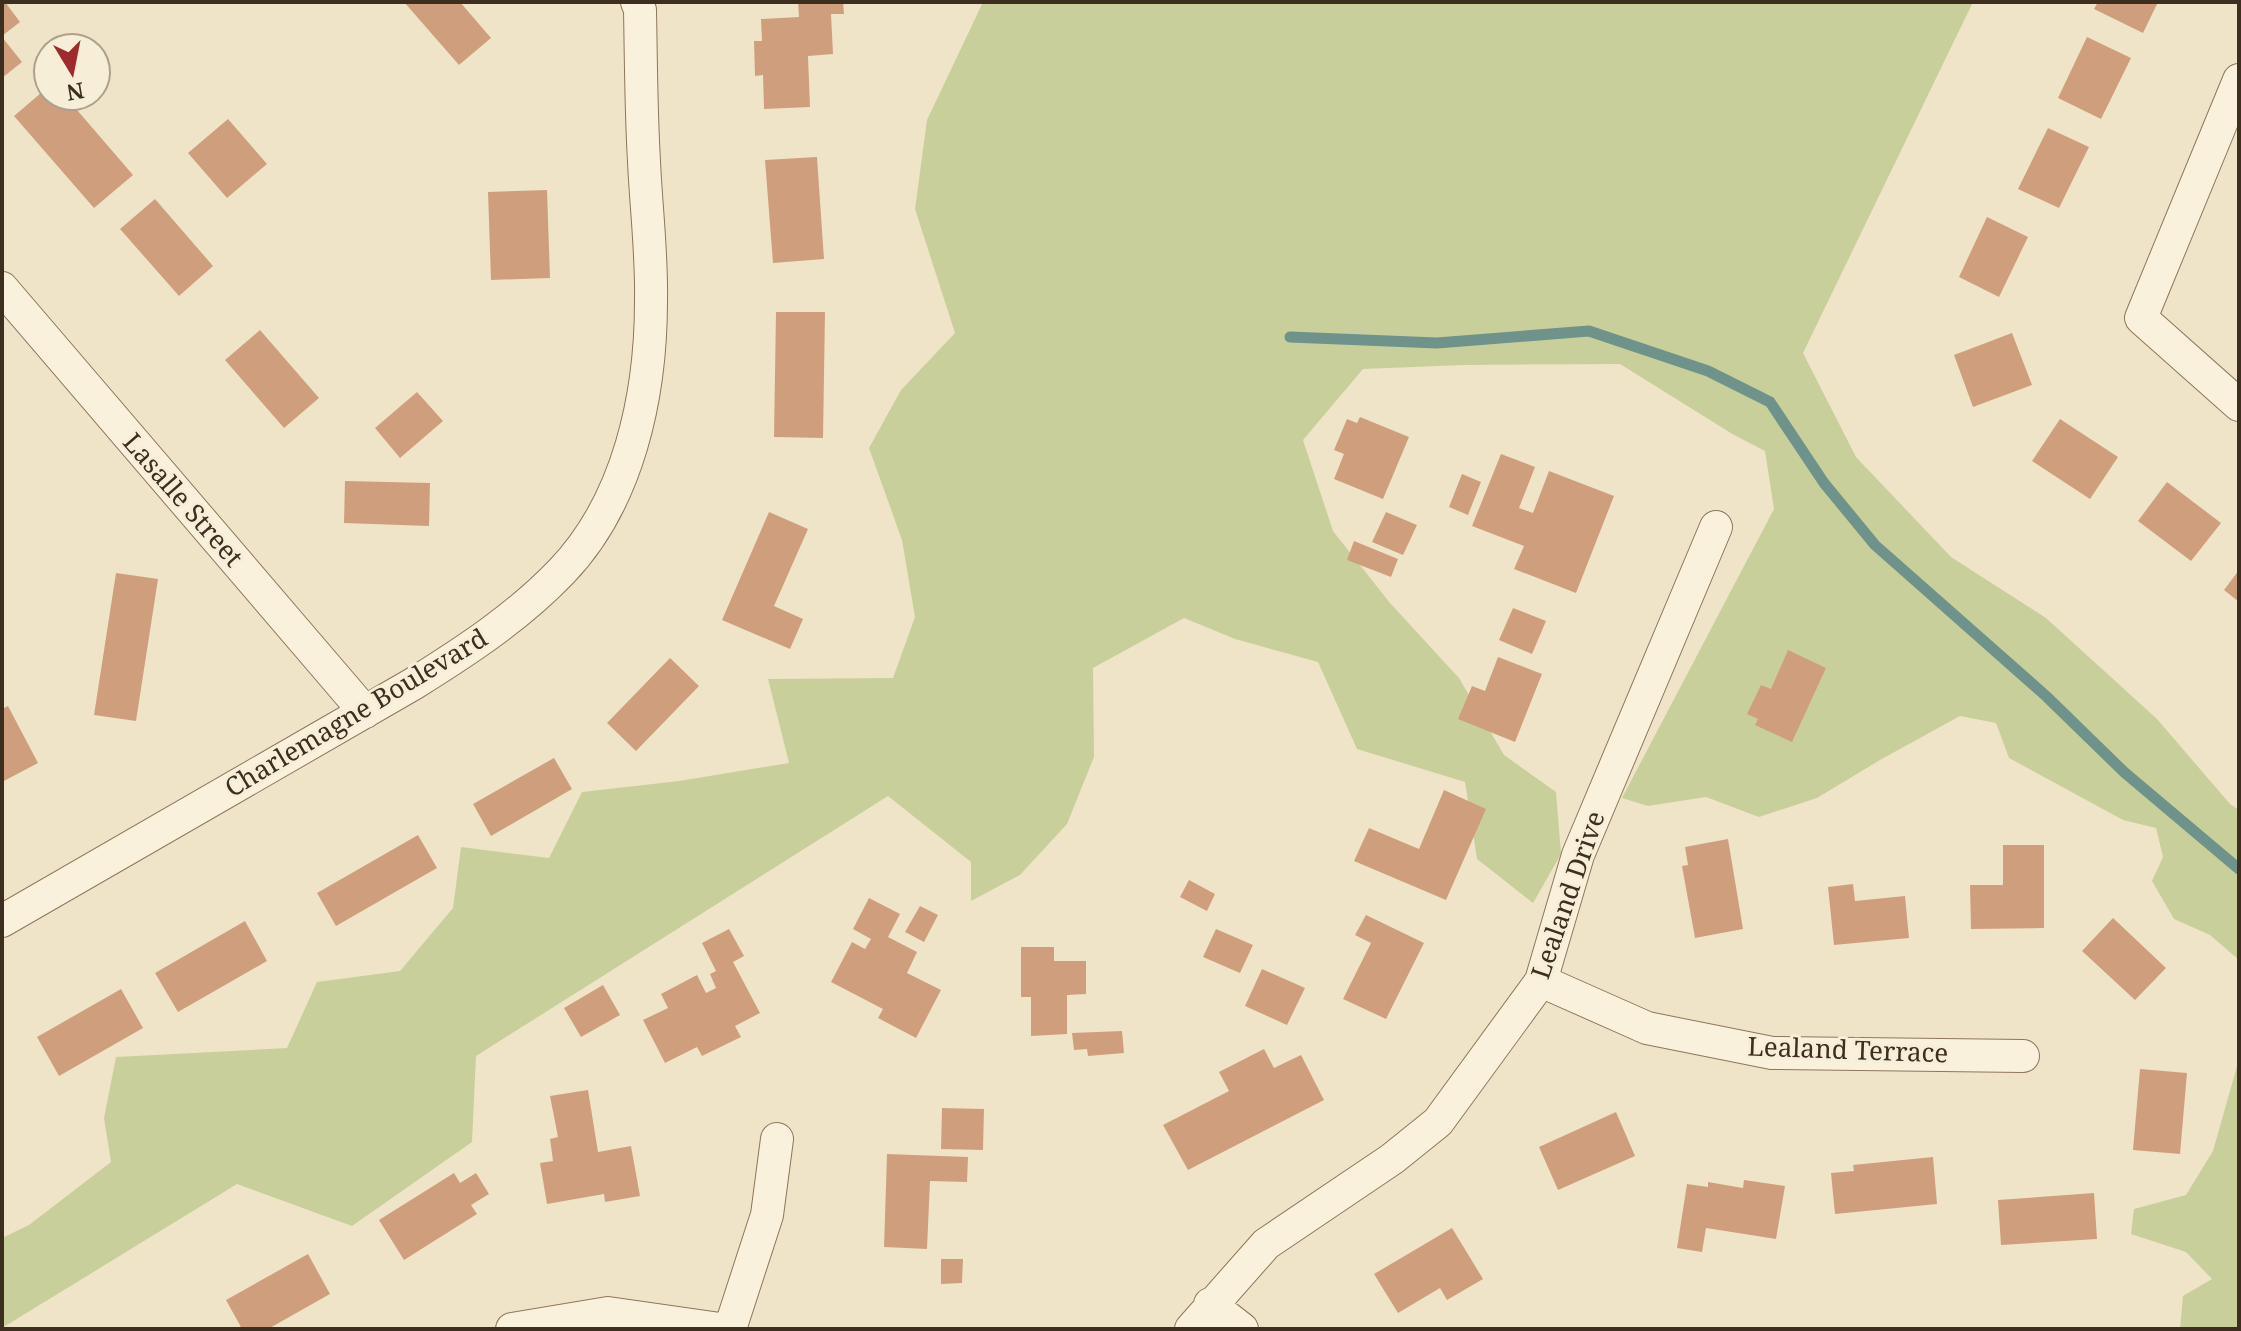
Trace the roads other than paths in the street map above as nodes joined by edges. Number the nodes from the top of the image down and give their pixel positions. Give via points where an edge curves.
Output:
1 (637, 5) edge
2 (2239, 80) edge
3 (2, 288) edge
4 (2239, 405) edge
5 (1716, 527) dead end
6 (365, 712) junction
7 (2, 921) edge
8 (1541, 981) junction
9 (2023, 1056) dead end
10 (777, 1139) dead end
11 (1200, 1317) edge
12 (512, 1329) edge
13 (720, 1329) edge
14 (730, 1329) edge
15 (1242, 1329) edge

1 - 6 street, Charlemagne Boulevard via 651,300 641,403 616,488 564,570 523,609 471,648
2 - 4 street via 2141,318
3 - 6 street, Lasalle Street
5 - 8 street, Lealand Drive via 1578,855
6 - 7 street, Charlemagne Boulevard
8 - 9 street, Lealand Terrace via 1647,1028 1772,1053
8 - 11 street, Lealand Drive via 1438,1122 1266,1244
10 - 14 street via 767,1215
11 - 15 street
12 - 13 street via 608,1313

